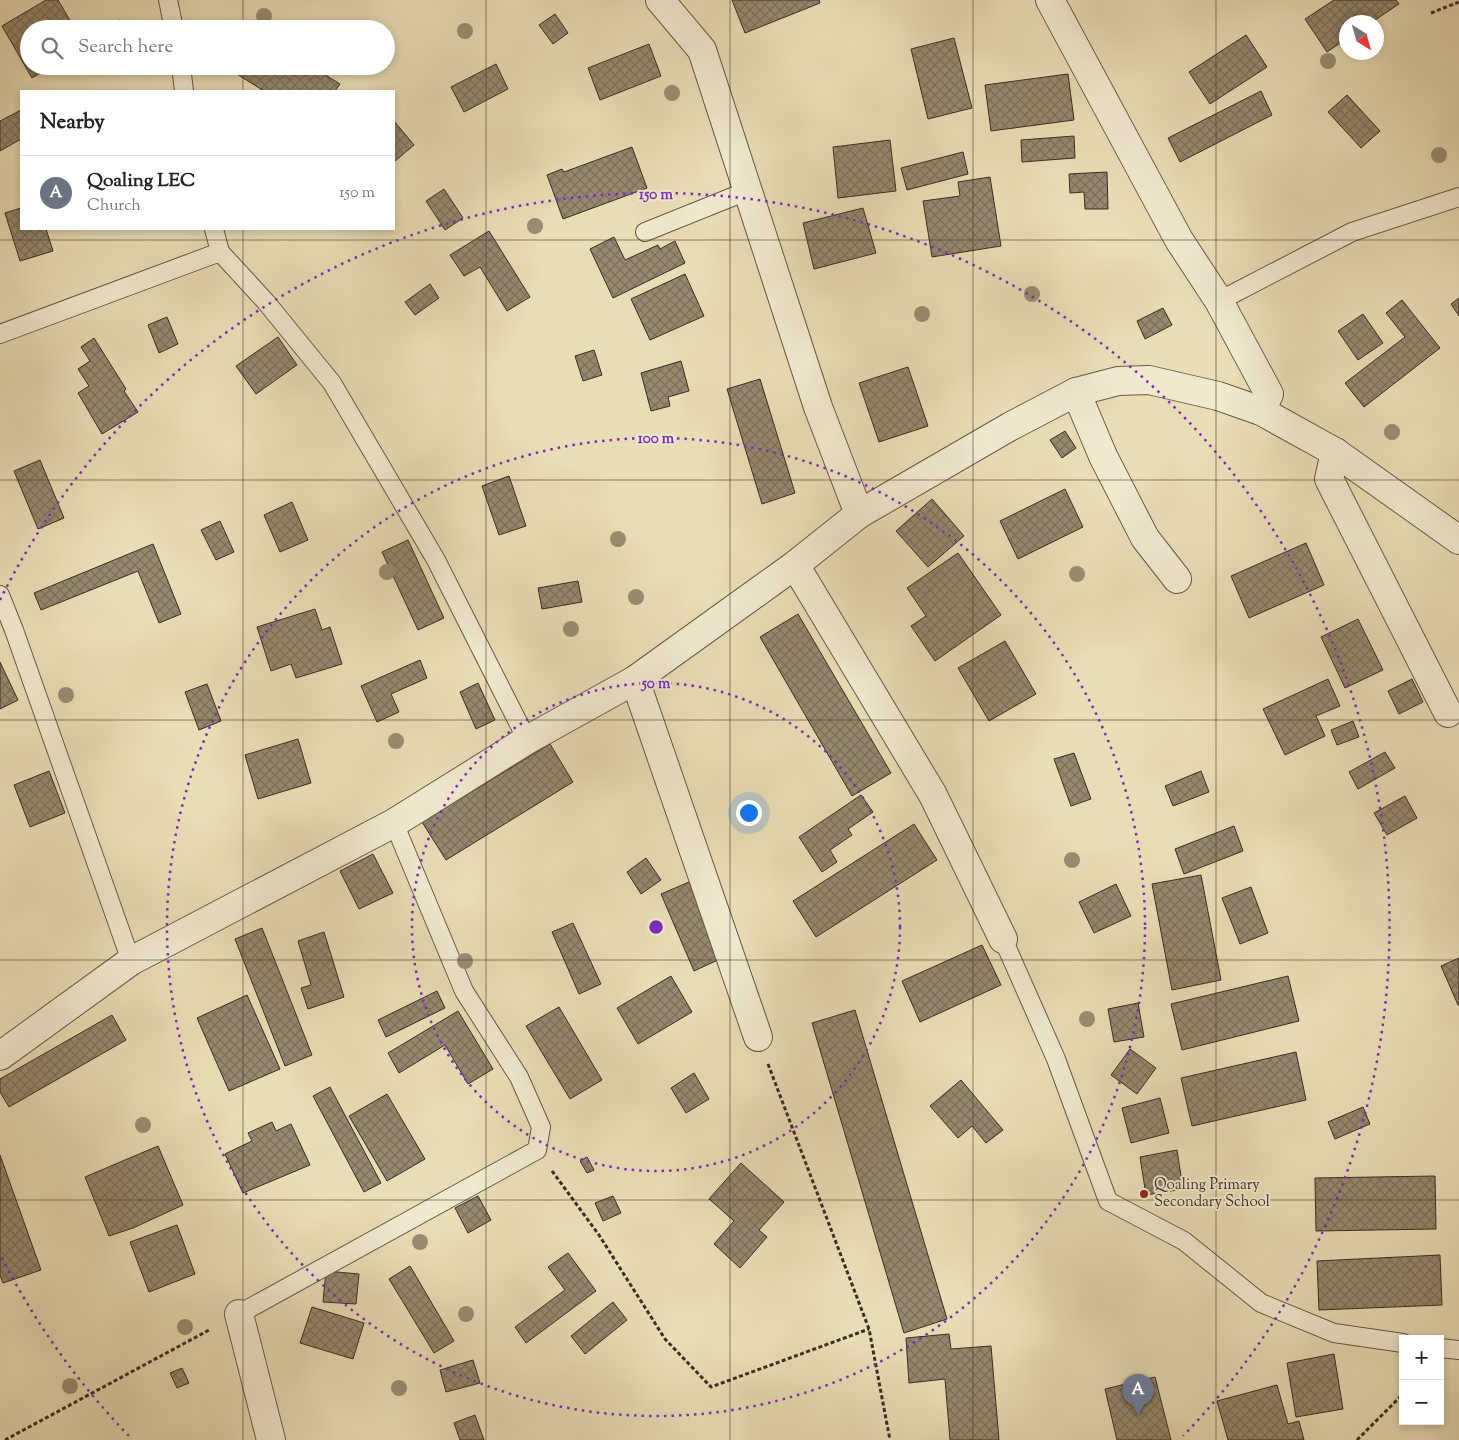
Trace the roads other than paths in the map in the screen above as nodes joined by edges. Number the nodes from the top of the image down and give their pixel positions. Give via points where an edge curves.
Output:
1 (168, 0) edge
2 (660, 0) edge
3 (1050, 0) edge
4 (172, 20) edge
5 (182, 75) edge
6 (184, 90) edge
7 (747, 191) junction
8 (1459, 197) edge
9 (214, 230) edge
10 (645, 232) dead end
11 (220, 252) junction
12 (1219, 301) junction
13 (0, 334) edge
14 (1076, 392) junction
15 (1261, 411) junction
16 (1334, 452) junction
17 (859, 514) junction
18 (1459, 540) edge
19 (795, 565) junction
20 (1177, 579) dead end
21 (0, 595) edge
22 (635, 680) junction
23 (1448, 713) dead end
24 (527, 740) junction
25 (394, 823) junction
26 (1002, 939) joint
27 (131, 961) junction
28 (758, 1037) road end
29 (0, 1056) edge
30 (239, 1314) joint
31 (1399, 1342) edge
32 (1444, 1348) edge
33 (1459, 1350) edge
34 (271, 1440) edge

1 - 4 lane
2 - 7 street via 702,50
3 - 12 street via 1179,240
5 - 6 lane
7 - 10 lane
7 - 17 street via 818,407
8 - 12 lane via 1352,232
9 - 11 lane
11 - 13 lane
11 - 24 lane via 332,383 436,560
12 - 15 street via 1269,394
14 - 15 street via 1118,381 1149,380 1218,396
14 - 17 street
14 - 20 street via 1103,456 1145,538
15 - 16 street
16 - 18 street
16 - 23 street via 1329,478
17 - 19 street
19 - 22 street
19 - 26 street via 933,795
21 - 27 lane
22 - 24 street
22 - 28 street
24 - 25 street
25 - 27 street
25 - 30 lane via 464,991 519,1077 541,1127 537,1150
26 - 31 lane via 1056,1060 1108,1200 1184,1241 1261,1302 1334,1333
27 - 29 street
30 - 34 street
32 - 33 lane

